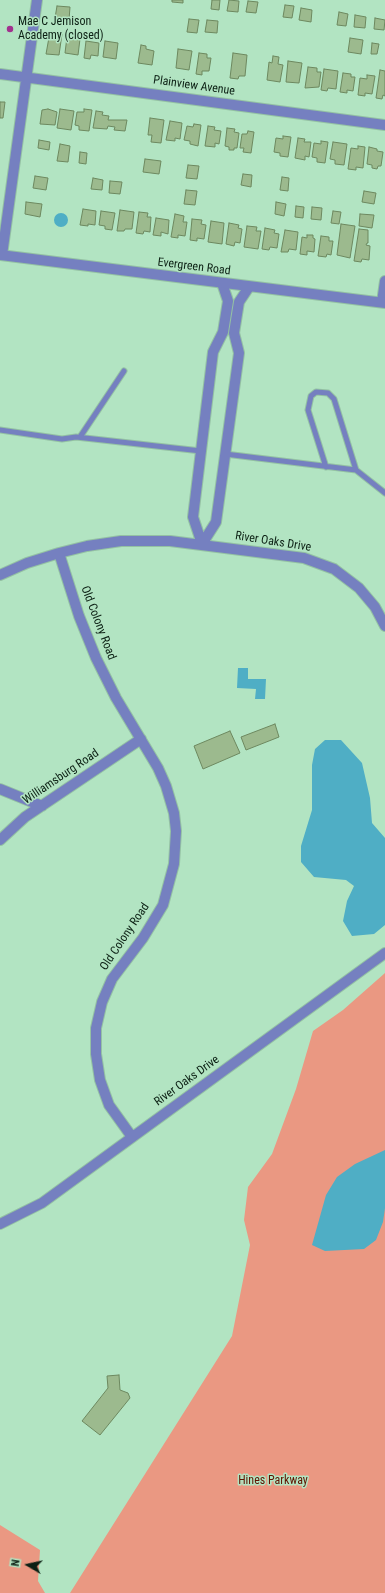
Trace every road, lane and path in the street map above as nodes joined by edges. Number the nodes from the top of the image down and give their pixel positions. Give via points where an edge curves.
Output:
1 (37, 0) edge
2 (0, 74) edge
3 (26, 77) junction
4 (385, 125) edge
5 (1, 255) edge
6 (385, 282) edge
7 (222, 283) junction
8 (249, 287) junction
9 (384, 303) edge
10 (124, 371) dead end
11 (0, 430) edge
12 (80, 437) junction
13 (201, 451) junction
14 (225, 454) junction
15 (326, 467) junction
16 (356, 470) junction
17 (385, 493) edge
18 (202, 544) junction
19 (59, 553) junction
20 (0, 575) edge
21 (385, 626) edge
22 (141, 739) junction
23 (0, 789) edge
24 (42, 806) junction
25 (0, 840) edge
26 (385, 953) edge
27 (132, 1137) junction
28 (0, 1224) edge

1 - 3 street
2 - 3 street, Plainview Avenue
3 - 4 street, Plainview Avenue
3 - 5 street
5 - 7 street, Evergreen Road
6 - 9 street
7 - 8 street, Evergreen Road
7 - 13 street via 228,301 223,332 214,352
8 - 9 street, Evergreen Road
8 - 14 street via 239,302 234,333 239,353
10 - 12 lane
11 - 12 lane via 62,439
12 - 13 lane
13 - 18 street via 193,517
14 - 15 lane
14 - 18 street via 216,522
15 - 16 lane
15 - 16 lane via 308,410 311,396 316,392 328,393 334,399
16 - 17 lane
18 - 19 street, River Oaks Drive via 156,540 121,542 87,546
18 - 21 street, River Oaks Drive via 304,558 323,564 344,575 359,588 375,607
19 - 20 street, River Oaks Drive
19 - 22 street, Old Colony Road via 79,616 96,658
22 - 24 street, Williamsburg Road
22 - 27 street, Old Colony Road via 158,768 171,799 176,831 174,864 168,892 156,918 106,990 98,1015 95,1041 104,1092 116,1116
23 - 24 street
24 - 25 street, Williamsburg Road
26 - 27 street, River Oaks Drive
27 - 28 street, River Oaks Drive via 42,1203

